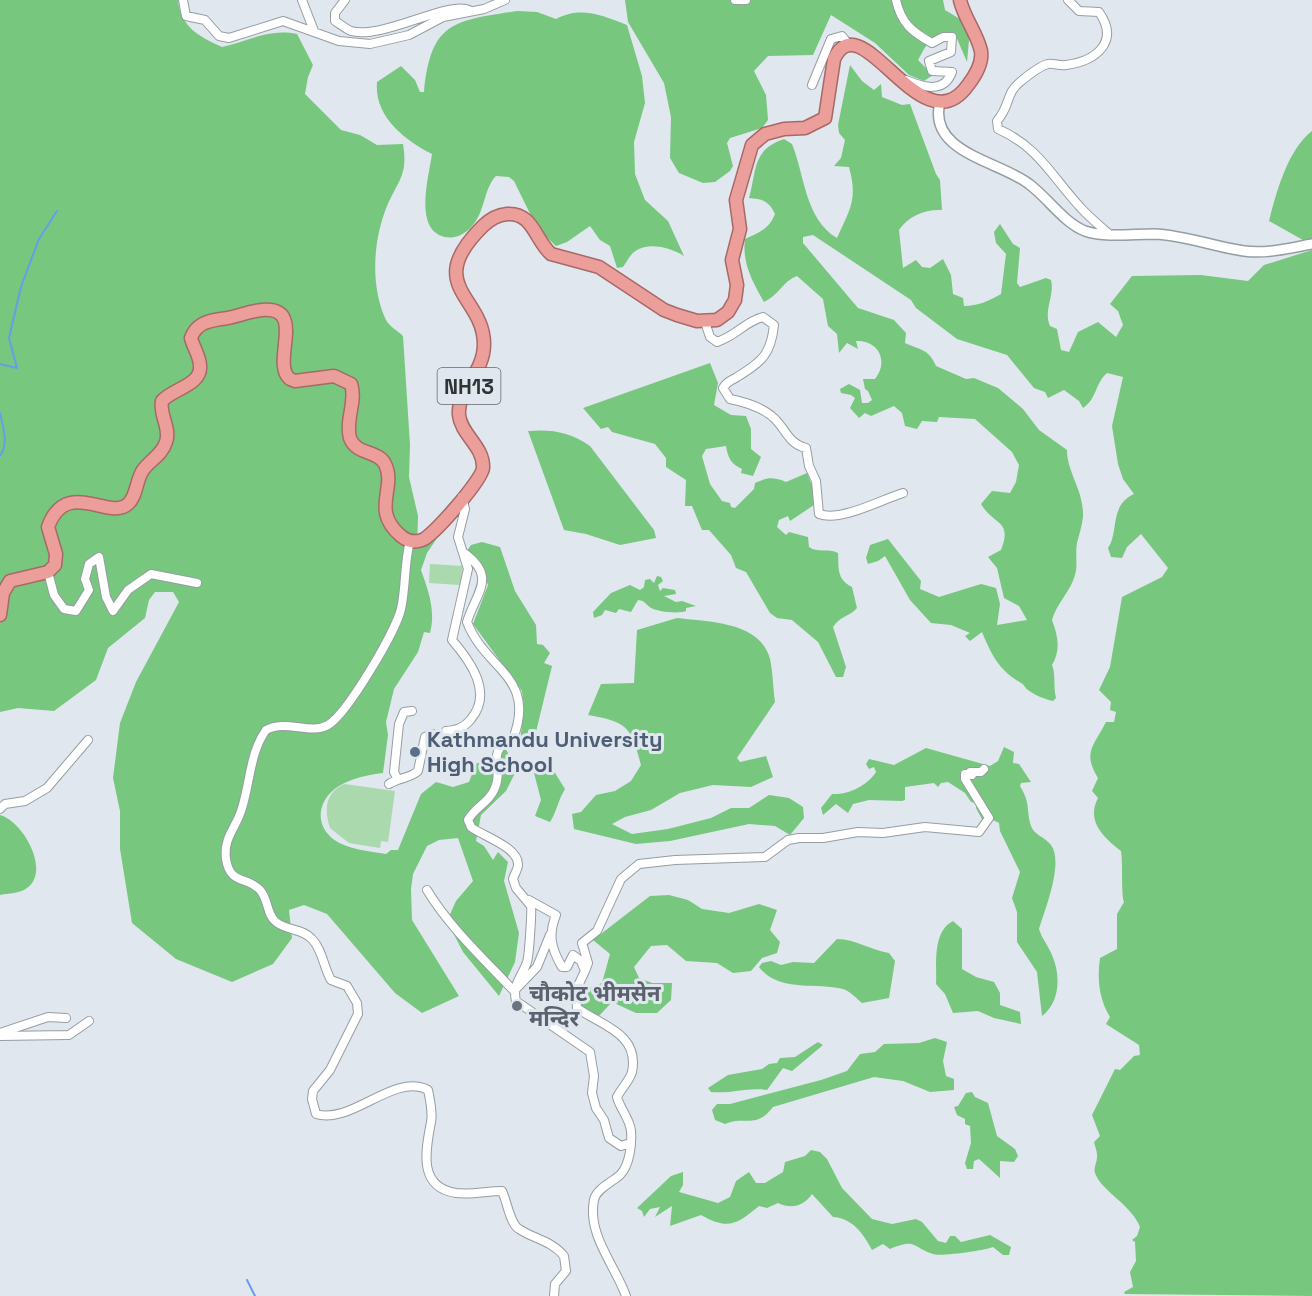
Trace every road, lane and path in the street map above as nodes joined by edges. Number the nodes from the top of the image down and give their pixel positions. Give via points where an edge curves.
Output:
1 (183, 0) edge
2 (302, 0) edge
3 (345, 0) edge
4 (505, 0) edge
5 (735, 0) edge
6 (746, 0) edge
7 (896, 0) edge
8 (960, 0) edge
9 (1068, 0) edge
10 (469, 10) junction
11 (314, 31) junction
12 (848, 44) junction
13 (902, 78) junction
14 (812, 85) dead end
15 (940, 102) junction
16 (1108, 233) junction
17 (1312, 244) edge
18 (705, 322) junction
19 (903, 493) dead end
20 (462, 497) junction
21 (410, 541) junction
22 (463, 552) junction
23 (48, 572) junction
24 (197, 583) dead end
25 (0, 615) edge
26 (412, 711) dead end
27 (88, 740) dead end
28 (984, 769) dead end
29 (397, 778) junction
30 (389, 784) dead end
31 (0, 809) edge
32 (427, 890) dead end
33 (520, 892) junction
34 (550, 936) junction
35 (585, 971) junction
36 (514, 992) junction
37 (66, 1018) dead end
38 (89, 1021) dead end
39 (0, 1034) edge
40 (630, 1143) junction
41 (554, 1296) edge
42 (626, 1296) edge

1 - 11 street via 186,16 205,20 219,36 229,38 284,21
2 - 11 street
3 - 10 street via 335,13 335,21 351,31 386,29 456,5
4 - 10 street via 484,9
5 - 6 street
7 - 13 street via 900,16 912,32 932,43 943,37 952,37 954,43 951,52 929,62 932,71 952,72 949,81 929,87
8 - 15 highway via 981,51 980,64 964,91
9 - 16 street via 1079,11 1099,12 1108,32 1107,41 1093,56 1062,66 1045,65 1020,82 1009,93 1008,109 997,121 998,129 1034,151 1079,206
10 - 11 street via 443,17 389,42 351,44
12 - 13 highway via 871,50
12 - 14 street via 842,36 831,39
12 - 18 highway via 834,59 825,118 805,128 765,134 752,145 736,200 740,229 732,260 737,285 735,300 723,317
13 - 15 highway via 923,98
15 - 16 street via 936,115 942,130 961,148 1028,182 1085,230
16 - 17 street via 1155,234 1244,251 1266,252
18 - 19 street via 710,337 717,342 741,331 749,320 763,317 774,325 772,345 760,361 726,382 723,388 730,399 744,401 774,417 795,445 806,448 816,481 819,514 828,517 848,513
18 - 20 highway, NH13 via 664,310 599,267 551,254 522,216 493,218 469,243 458,268 461,293 484,339 483,361 463,396 459,417 481,455 483,468
20 - 21 highway, NH13 via 428,536
20 - 22 street via 465,509 458,537
21 - 23 highway via 396,532 385,512 386,465 357,448 350,436 351,384 334,376 290,379 282,366 285,321 278,313 260,310 206,322 196,328 192,342 201,368 193,381 162,401 168,432 164,449 141,472 128,504 119,508 81,502 54,513 48,527 57,559
21 - 41 street via 401,612 374,665 338,717 328,725 317,729 278,726 266,730 243,807 227,838 226,857 237,879 254,884 262,892 274,921 303,931 311,938 331,980 347,986 357,1003 358,1014 314,1091 316,1114 325,1117 404,1086 428,1090 432,1120 426,1137 428,1174 436,1184 454,1193 502,1191 514,1224 547,1241 564,1256 566,1271 555,1284
22 - 29 street via 467,580 452,640 465,655 482,697 479,709 458,730 425,737 418,771
22 - 33 street via 471,557 483,578 467,622 471,633 510,681 521,708 513,739 496,751 499,777 491,796 471,814 469,823 515,857 518,867 513,879
23 - 24 street via 54,595 64,609 76,611 89,590 85,579 89,564 99,557 106,597 113,611 128,590 151,574
23 - 25 highway via 10,580 3,593
26 - 29 street via 404,712 399,724 394,772
27 - 31 street via 47,788 26,801 5,804
28 - 35 street via 965,774 989,818 979,831 925,827 799,838 788,840 765,857 639,864 621,879 597,932 582,943 588,963
29 - 30 street
32 - 36 street
33 - 34 street via 556,915
33 - 36 street via 532,912 528,959
34 - 35 street via 562,967 567,967 573,955
34 - 36 street via 537,967
35 - 40 street via 576,990 577,1008 615,1029 625,1038 630,1052 632,1074 617,1096 630,1126
36 - 40 street via 516,1001 590,1053 592,1093 609,1138 621,1146
37 - 39 street via 48,1017
38 - 39 street via 69,1035
40 - 42 street via 622,1173 594,1199 595,1229

